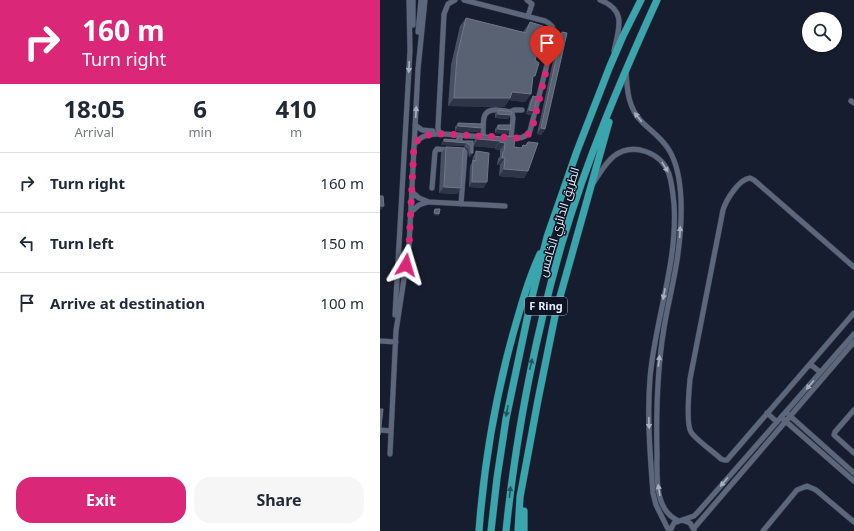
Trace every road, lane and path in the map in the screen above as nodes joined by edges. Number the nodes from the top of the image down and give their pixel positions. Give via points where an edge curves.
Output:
1 (409, 0) edge
2 (413, 0) edge
3 (421, 0) edge
4 (425, 0) edge
5 (455, 0) edge
6 (464, 0) edge
7 (527, 0) edge
8 (600, 0) edge
9 (640, 0) edge
10 (657, 0) edge
11 (528, 16) junction
12 (410, 51) junction
13 (419, 52) junction
14 (610, 66) junction
15 (626, 70) junction
16 (618, 89) junction
17 (522, 110) dead end
18 (510, 112) junction
19 (415, 125) junction
20 (440, 132) junction
21 (483, 136) junction
22 (490, 137) edge
23 (504, 138) edge
24 (510, 138) junction
25 (414, 145) junction
26 (592, 184) junction
27 (432, 188) dead end
28 (412, 192) junction
29 (680, 195) junction
30 (673, 196) junction
31 (429, 202) junction
32 (461, 204) junction
33 (505, 206) dead end
34 (411, 212) junction
35 (547, 237) junction
36 (854, 267) edge
37 (854, 314) edge
38 (396, 331) junction
39 (854, 334) edge
40 (380, 342) edge
41 (396, 342) junction
42 (854, 342) edge
43 (810, 364) junction
44 (820, 372) junction
45 (854, 410) edge
46 (786, 412) junction
47 (767, 413) junction
48 (790, 416) junction
49 (779, 420) junction
50 (786, 422) junction
51 (380, 430) edge
52 (391, 430) junction
53 (854, 453) edge
54 (390, 454) dead end
55 (528, 455) junction
56 (854, 473) edge
57 (854, 481) edge
58 (681, 521) junction
59 (854, 522) edge
60 (694, 530) edge
61 (477, 531) edge
62 (491, 531) edge
63 (506, 531) edge
64 (518, 531) edge
65 (524, 531) edge
66 (670, 531) edge
67 (762, 531) edge

1 - 12 street
2 - 12 street
3 - 13 street
4 - 13 street
5 - 20 street via 448,4 444,14
6 - 11 street
7 - 11 street via 532,4
8 - 14 street via 612,6 619,15 619,31
9 - 14 highway, الطريق الدائري الخامس / F Ring
10 - 15 highway, الطريق الدائري الخامس / F Ring
11 - 24 street via 549,23 554,29 554,37 530,131 524,137
12 -> 38 street
19 -> 13 street
14 - 35 highway, الطريق الدائري الخامس / F Ring
15 - 16 highway, الطريق الدائري الخامس / F Ring
29 -> 15 street via 676,168 670,151 631,107
16 - 26 highway
63 -> 16 highway, الطريق الدائري الخامس / F Ring via 511,480 530,367 562,243
17 - 18 street
18 - 21 street via 486,112
18 - 24 street via 513,118
19 - 20 street via 426,131
19 - 25 street
20 - 21 street
20 - 25 street via 423,136
21 - 22 street
23 - 24 street
25 - 28 street
26 -> 30 street via 614,156 628,150 641,150 654,155 665,165
26 - 55 highway via 556,311
27 - 32 street via 436,149 462,150 465,152
28 - 31 street
28 - 34 street
29 - 30 street
58 -> 29 street via 668,513 660,498 656,429 657,380 678,253
30 -> 66 street via 672,248 653,356 649,410 653,493 656,505
31 - 32 street
31 - 34 street via 419,205
32 - 33 street
34 - 38 street via 408,256
35 - 61 highway via 527,283 503,370 487,451
35 -> 62 highway, الطريق الدائري الخامس / F Ring via 506,419
36 - 47 street via 752,179 743,180 725,203 690,379 690,429 694,436 725,460
37 - 43 street
38 - 41 street
39 - 44 street
40 - 41 street
41 - 52 street
42 - 48 street
43 - 44 street
43 - 47 street
44 -> 46 street
45 - 53 street via 834,435
46 - 48 street
46 - 49 street
47 - 49 street
48 - 50 street
48 - 56 street
49 - 50 street
49 -> 58 street via 698,512
50 - 57 street
50 - 60 street
51 - 52 street
52 - 54 street
55 - 64 highway via 520,497
55 - 65 highway
58 - 60 street via 690,523
58 - 66 street via 674,523
59 - 67 street via 816,490 807,486 797,490

